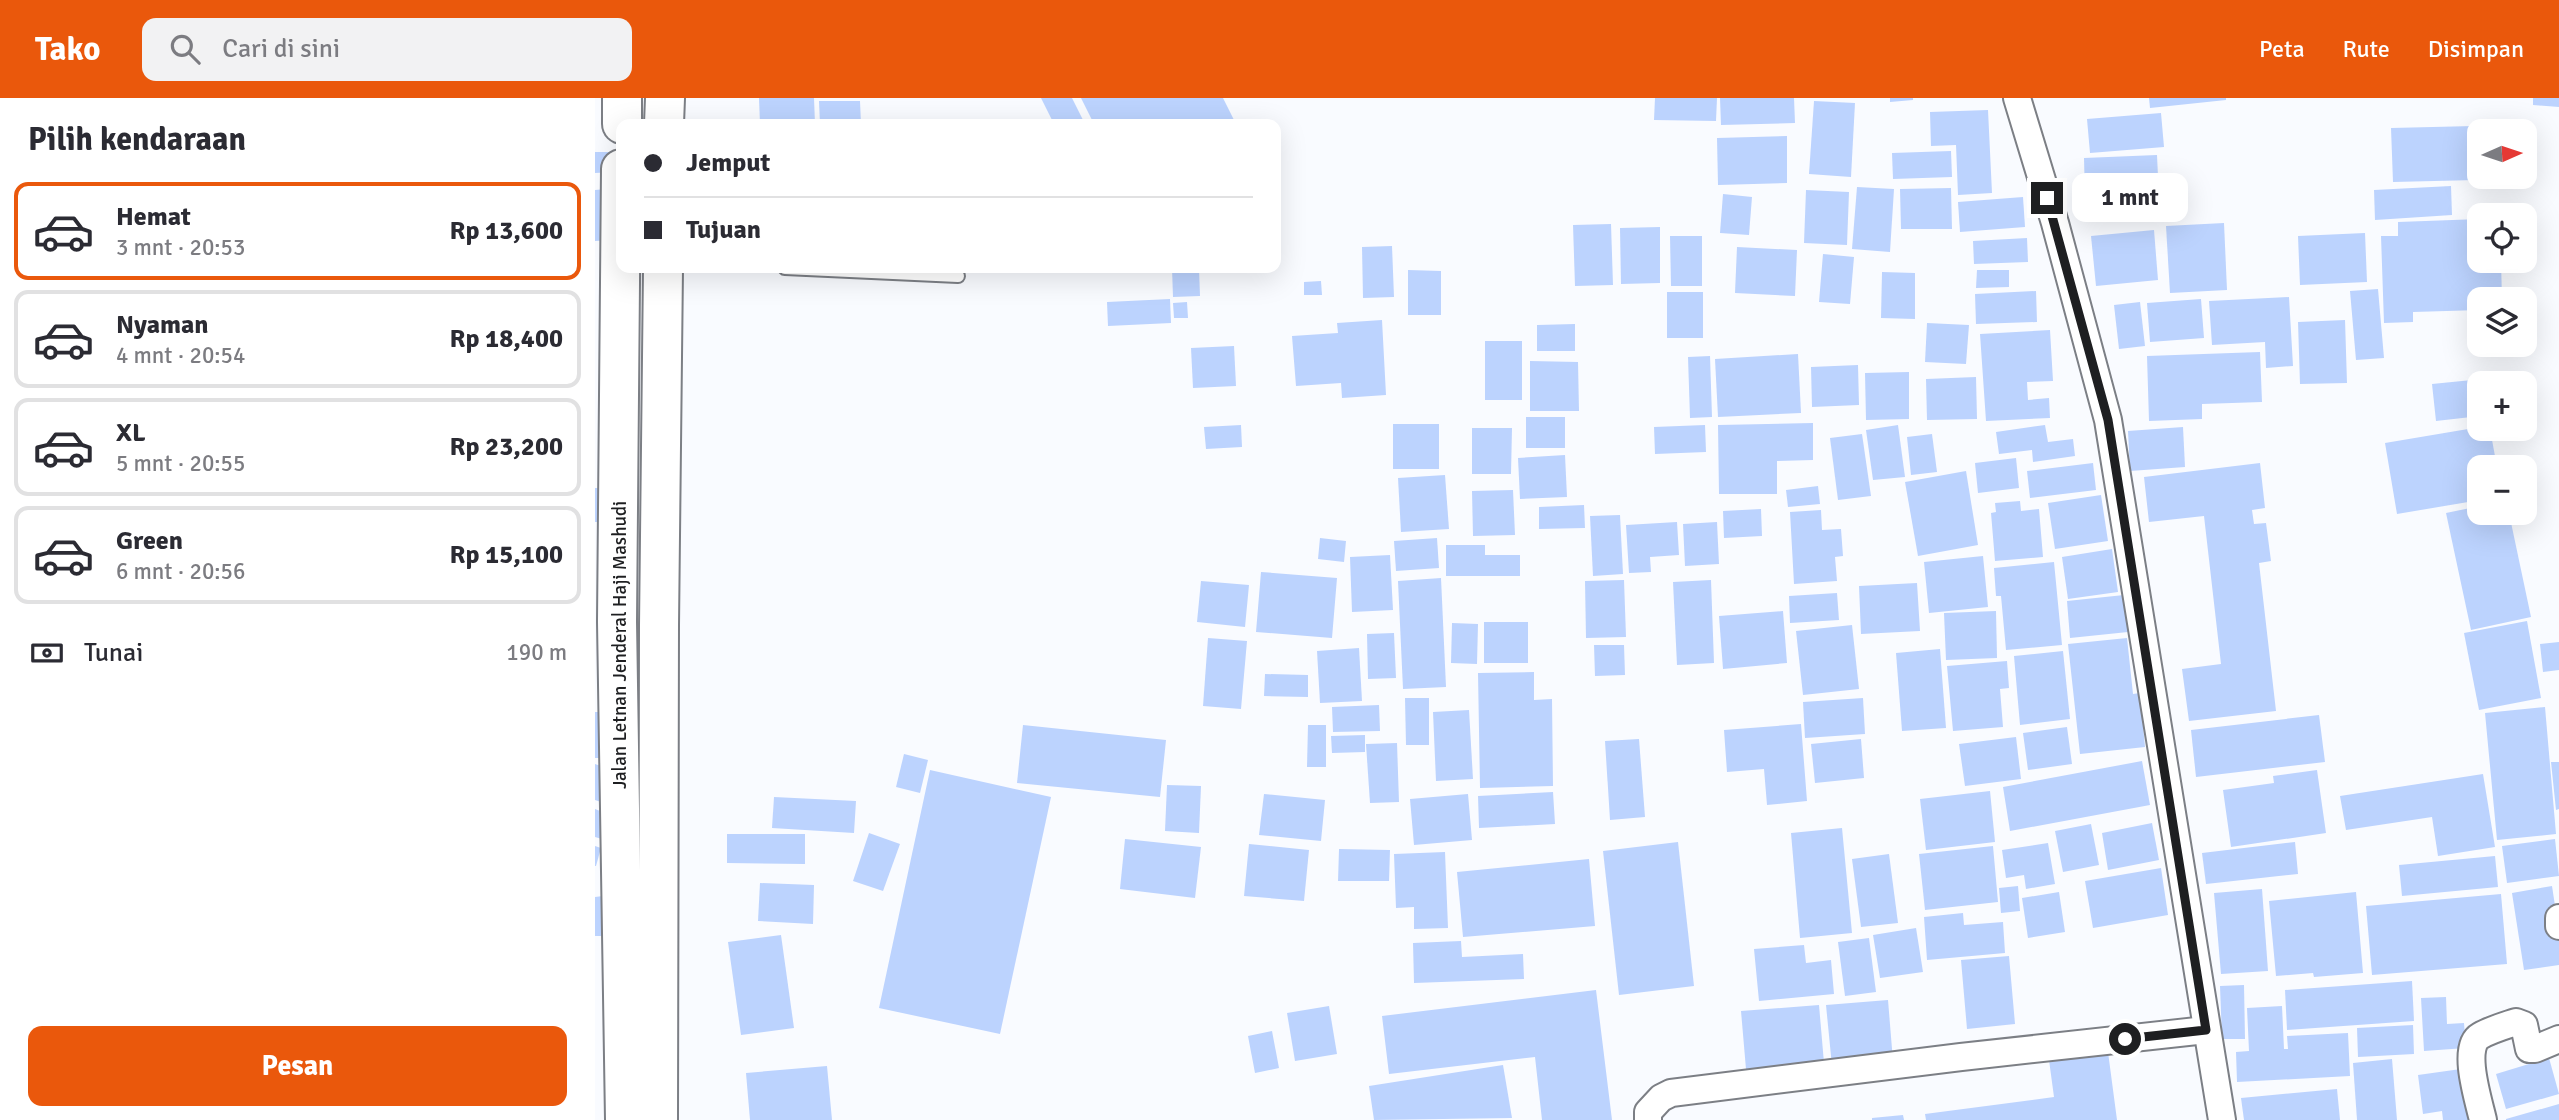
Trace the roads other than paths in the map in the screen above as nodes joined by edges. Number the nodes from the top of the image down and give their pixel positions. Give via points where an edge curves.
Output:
1 (622, 98) edge
2 (665, 98) edge
3 (2017, 98) edge
4 (622, 119) edge
5 (664, 119) edge
6 (620, 273) edge
7 (663, 273) edge
8 (893, 273) edge
9 (958, 276) dead end
10 (617, 622) junction
11 (659, 625) junction
12 (2559, 918) edge
13 (2559, 926) edge
14 (2206, 1030) junction
15 (2559, 1039) edge
16 (625, 1120) edge
17 (659, 1120) edge
18 (1648, 1120) edge
19 (2222, 1120) edge
20 (2483, 1120) edge

1 - 4 main road
2 - 5 main road
3 - 14 street via 2108,420
6 - 10 main road, Jalan Letnan Jenderal Haji Mashudi
7 - 11 main road, Jalan Letnan Jenderal Haji Mashudi
8 - 9 lane
10 - 11 main road
10 - 16 main road, Jalan Letnan Jenderal Haji Mashudi
11 - 17 main road, Jalan Letnan Jenderal Haji Mashudi
12 - 13 street
14 - 18 street via 1671,1093 1648,1112
14 - 19 street
15 - 20 street via 2529,1048 2524,1026 2516,1022 2472,1042 2470,1055

